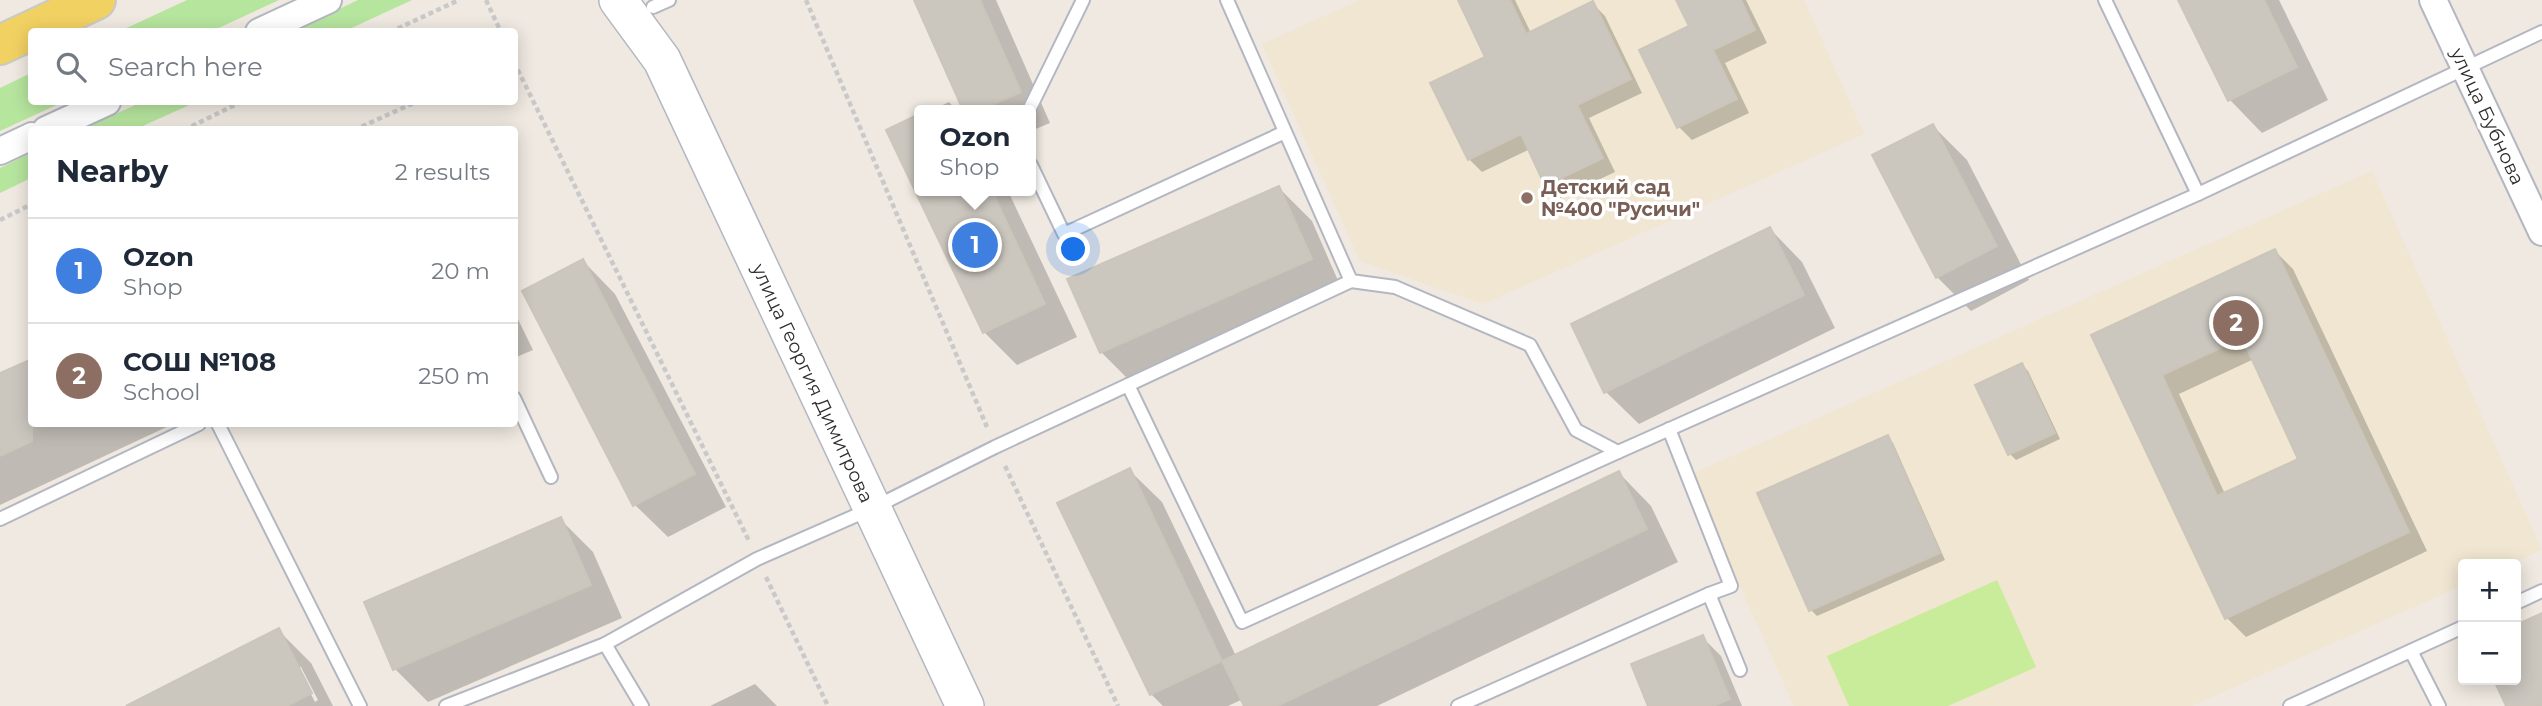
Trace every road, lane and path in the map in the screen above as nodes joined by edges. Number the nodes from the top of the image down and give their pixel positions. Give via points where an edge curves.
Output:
1 (96, 0) edge
2 (328, 0) edge
3 (459, 0) edge
4 (486, 0) edge
5 (806, 0) edge
6 (1083, 0) edge
7 (1227, 0) edge
8 (2105, 0) edge
9 (2433, 0) edge
10 (648, 2) edge
11 (36, 28) edge
12 (268, 28) edge
13 (399, 28) edge
14 (499, 28) edge
15 (28, 32) edge
16 (2542, 32) edge
17 (0, 45) edge
18 (2464, 66) junction
19 (518, 70) edge
20 (100, 105) edge
21 (235, 105) edge
22 (409, 105) edge
23 (1031, 105) edge
24 (55, 126) edge
25 (192, 126) edge
26 (363, 126) edge
27 (1285, 132) junction
28 (28, 138) edge
29 (0, 151) edge
30 (1036, 175) edge
31 (2198, 194) junction
32 (28, 206) edge
33 (0, 219) edge
34 (2542, 232) edge
35 (1351, 281) junction
36 (1128, 385) junction
37 (518, 407) edge
38 (193, 427) edge
39 (220, 427) edge
40 (1669, 429) junction
41 (995, 447) junction
42 (1618, 452) junction
43 (551, 477) dead end
44 (873, 508) junction
45 (0, 519) edge
46 (758, 559) junction
47 (2542, 591) edge
48 (1709, 594) junction
49 (2521, 601) edge
50 (2458, 629) edge
51 (605, 643) junction
52 (2411, 651) junction
53 (1740, 670) dead end
54 (360, 706) edge
55 (446, 706) edge
56 (642, 706) edge
57 (828, 706) edge
58 (965, 706) edge
59 (1118, 706) edge
60 (1458, 706) edge
61 (2290, 706) edge
62 (2439, 706) edge

1 - 11 main road
2 - 12 street
3 - 13 path
4 - 14 path
5 - 41 path
6 - 23 lane
7 - 27 lane
8 - 31 lane
9 - 18 street, улица Бубнова
10 - 44 main road, улица Георгия Димитрова via 662,60
15 - 17 main road
16 - 18 lane
18 - 31 lane
18 - 34 street, улица Бубнова
19 - 46 path
20 - 24 street
21 - 25 path
22 - 26 path
27 - 30 lane via 1064,234
27 - 35 lane
28 - 29 street
31 - 40 lane
32 - 33 path
35 - 36 lane
35 - 42 lane via 1395,287 1530,345 1576,430
36 - 41 lane
36 - 42 lane via 1242,622
37 - 43 lane
38 - 45 lane
39 - 54 lane
40 - 42 lane
40 - 48 lane via 1731,586
41 - 44 lane
41 - 59 path
44 - 46 lane
44 - 58 main road, улица Георгия Димитрова
46 - 51 lane
46 - 57 path
47 - 49 lane
48 - 53 lane
48 - 60 lane
50 - 52 lane
51 - 55 lane
51 - 56 lane
52 - 61 lane
52 - 62 lane

